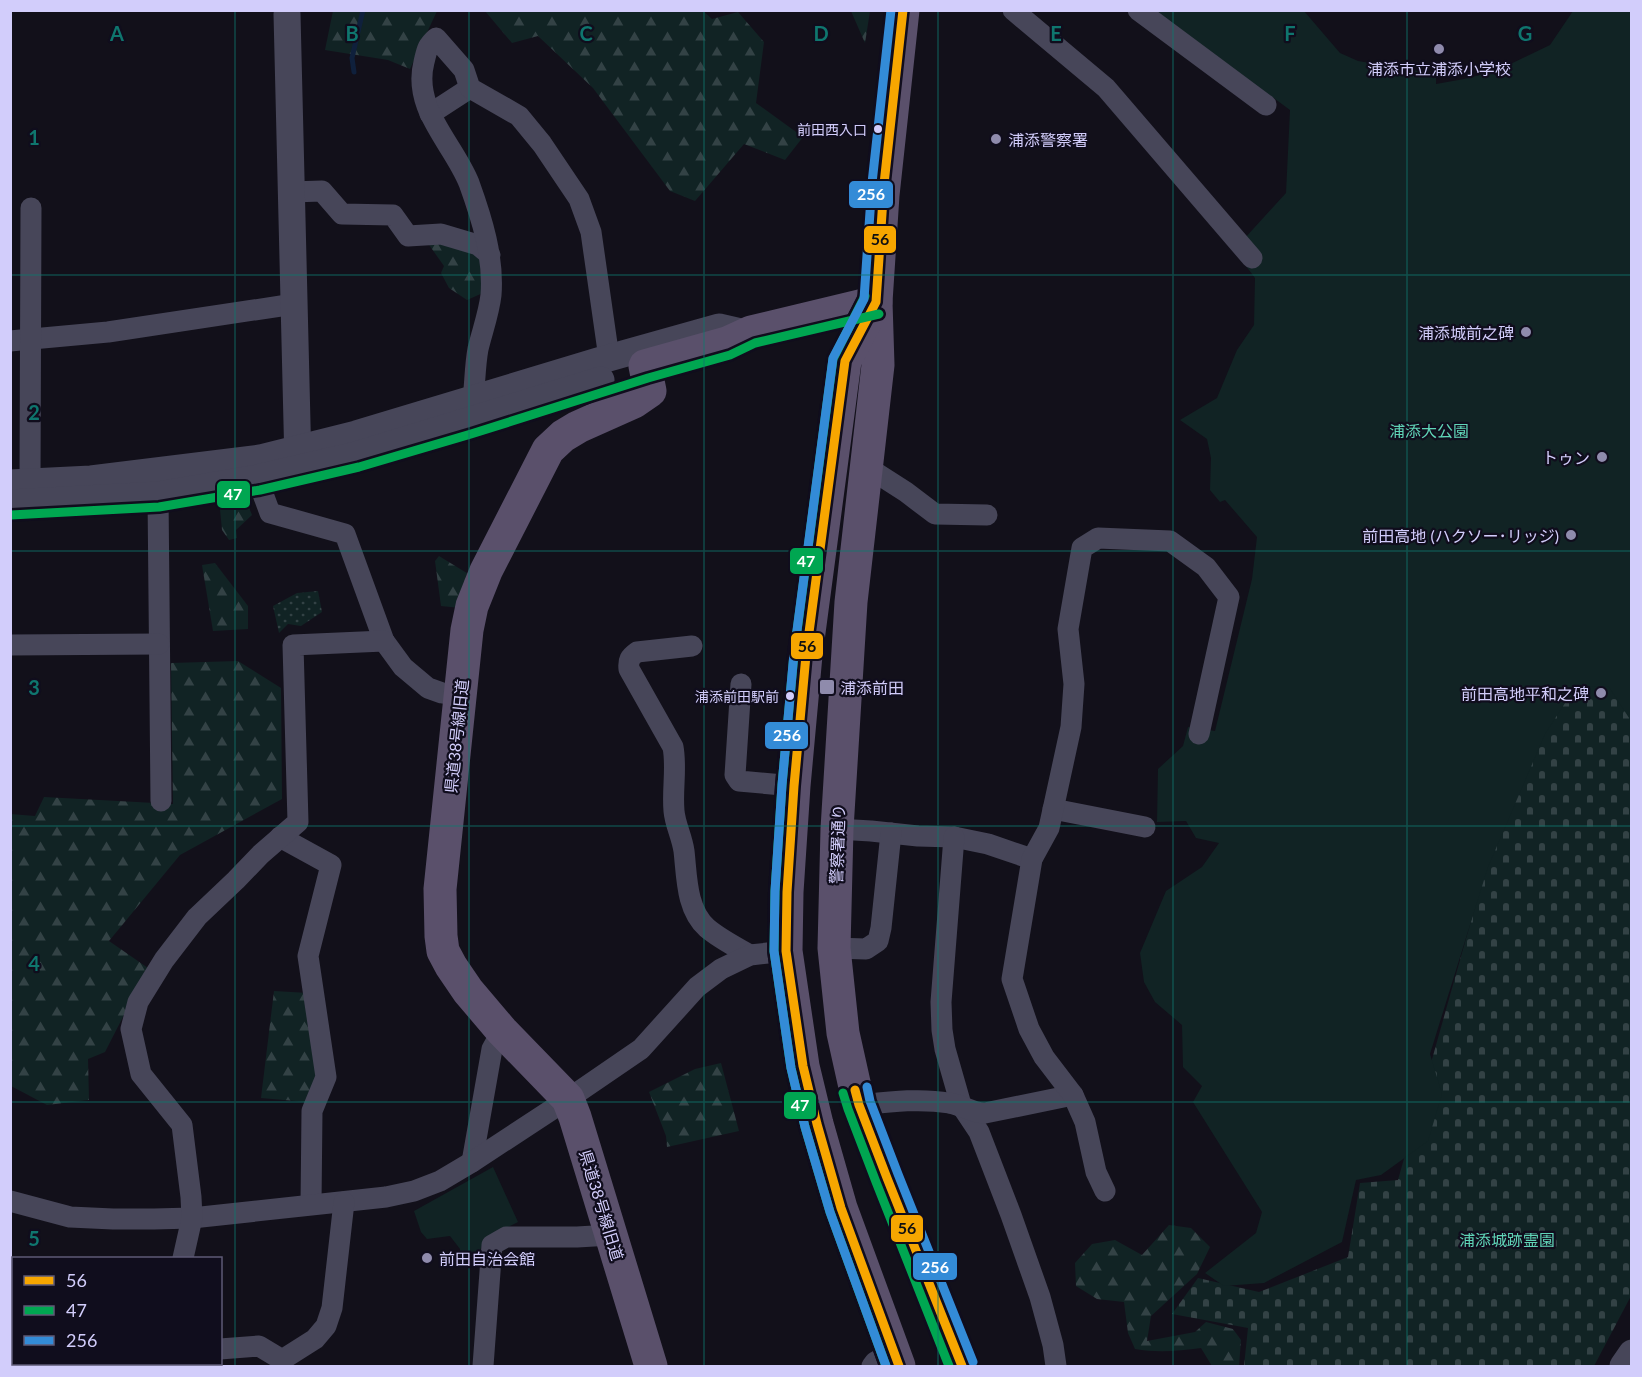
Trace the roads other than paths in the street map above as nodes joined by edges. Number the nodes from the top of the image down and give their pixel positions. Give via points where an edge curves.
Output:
1 (903, 10) edge
2 (1013, 10) edge
3 (1138, 10) edge
4 (287, 14) dead end
5 (470, 88) junction
6 (1266, 105) dead end
7 (430, 114) junction
8 (291, 192) junction
9 (31, 208) dead end
10 (490, 255) junction
11 (1252, 258) dead end
12 (876, 302) junction
13 (294, 304) junction
14 (745, 333) junction
15 (20, 340) edge
16 (609, 358) junction
17 (645, 366) junction
18 (473, 400) junction
19 (298, 459) junction
20 (867, 467) junction
21 (256, 478) junction
22 (20, 483) edge
23 (158, 495) junction
24 (10, 503) edge
25 (987, 515) dead end
26 (384, 640) junction
27 (159, 644) junction
28 (10, 645) edge
29 (692, 646) dead end
30 (741, 684) dead end
31 (461, 696) junction
32 (1199, 734) dead end
33 (794, 786) junction
34 (161, 801) dead end
35 (1053, 809) junction
36 (1145, 827) dead end
37 (837, 829) junction
38 (891, 833) junction
39 (280, 837) junction
40 (954, 837) junction
41 (1032, 859) junction
42 (834, 948) junction
43 (786, 951) junction
44 (750, 956) junction
45 (502, 1031) junction
46 (1073, 1095) junction
47 (568, 1100) junction
48 (859, 1105) junction
49 (961, 1105) junction
50 (472, 1162) junction
51 (1105, 1191) dead end
52 (10, 1201) edge
53 (344, 1202) junction
54 (311, 1204) junction
55 (192, 1218) junction
56 (612, 1235) junction
57 (183, 1257) edge
58 (222, 1349) edge
59 (1632, 1353) edge
60 (889, 1361) edge
61 (483, 1366) edge
62 (651, 1366) edge
63 (962, 1366) edge
64 (1056, 1366) edge
65 (1623, 1366) edge

1 - 12 main road, 警察署通り
2 - 11 street via 1106,88
3 - 6 street
4 - 8 street
5 - 7 street
5 - 7 street via 464,70 436,38 429,44 422,68 422,93
5 - 16 street via 519,116 579,199 591,232
7 - 10 street via 468,181
8 - 10 street via 322,191 342,214 393,215 408,236 441,234 478,245
8 - 13 street
9 - 15 street
10 - 18 street via 491,296 478,353
12 - 14 main road
12 - 20 main road, 警察署通り via 878,364
12 - 33 main road, 警察署通り via 845,361 806,655
13 - 15 street via 108,332
13 - 19 street
14 - 16 street via 718,327
14 - 17 main road via 727,343
15 - 22 street
16 - 18 street
17 - 19 street via 367,452
17 - 31 main road, 県道38号線旧道 via 650,391 578,427 548,450 472,606 466,630
18 - 19 street via 367,432
19 - 21 street
19 - 22 street via 260,458 91,479
20 - 25 street via 935,514
20 - 37 main road, 警察署通り via 851,602
21 - 23 street
21 - 26 street via 270,513 345,534
23 - 24 street
23 - 27 street
26 - 31 street via 403,667 428,688
26 - 39 street via 293,645 298,822
27 - 28 street
27 - 34 street
29 - 44 street via 637,652 628,661 629,669 673,747 674,812 684,848 690,900 705,927
30 - 33 street via 735,775 739,781
31 - 45 main road, 県道38号線旧道 via 440,889 441,936 451,966
32 - 35 street via 1229,597 1206,567 1170,541 1098,538 1082,548 1068,629 1074,684 1071,727
33 - 43 main road, 警察署通り
35 - 36 street
35 - 41 street via 1049,828
37 - 38 street
37 - 42 main road, 警察署通り
38 - 40 street
38 - 42 street via 878,941 866,948
39 - 54 street via 331,865 308,956 326,1077 312,1111
39 - 55 street via 197,917 138,1002 131,1029 141,1074 182,1125
40 - 41 street
40 - 49 street via 941,1002 945,1049
41 - 46 street via 1012,979 1029,1029 1044,1057
42 - 48 main road, 警察署通り via 843,1033
43 - 44 street
43 - 60 main road, 警察署通り via 803,1066 820,1134
44 - 47 street via 721,969 696,987 641,1049
45 - 47 main road, 県道38号線旧道
45 - 50 street via 492,1049
46 - 49 street via 986,1113 976,1113
46 - 51 street via 1084,1122 1095,1173
47 - 50 street
47 - 56 main road, 県道38号線旧道
48 - 49 street via 907,1101
48 - 63 main road, 警察署通り
49 - 64 street via 979,1132 1011,1215 1040,1297
50 - 53 street via 414,1191
52 - 55 street via 70,1216
53 - 54 street
53 - 58 street via 332,1308 326,1326 315,1339 285,1358 259,1346
54 - 55 street
55 - 57 street
56 - 61 street via 506,1237 492,1245
56 - 62 main road, 県道38号線旧道
59 - 65 street

